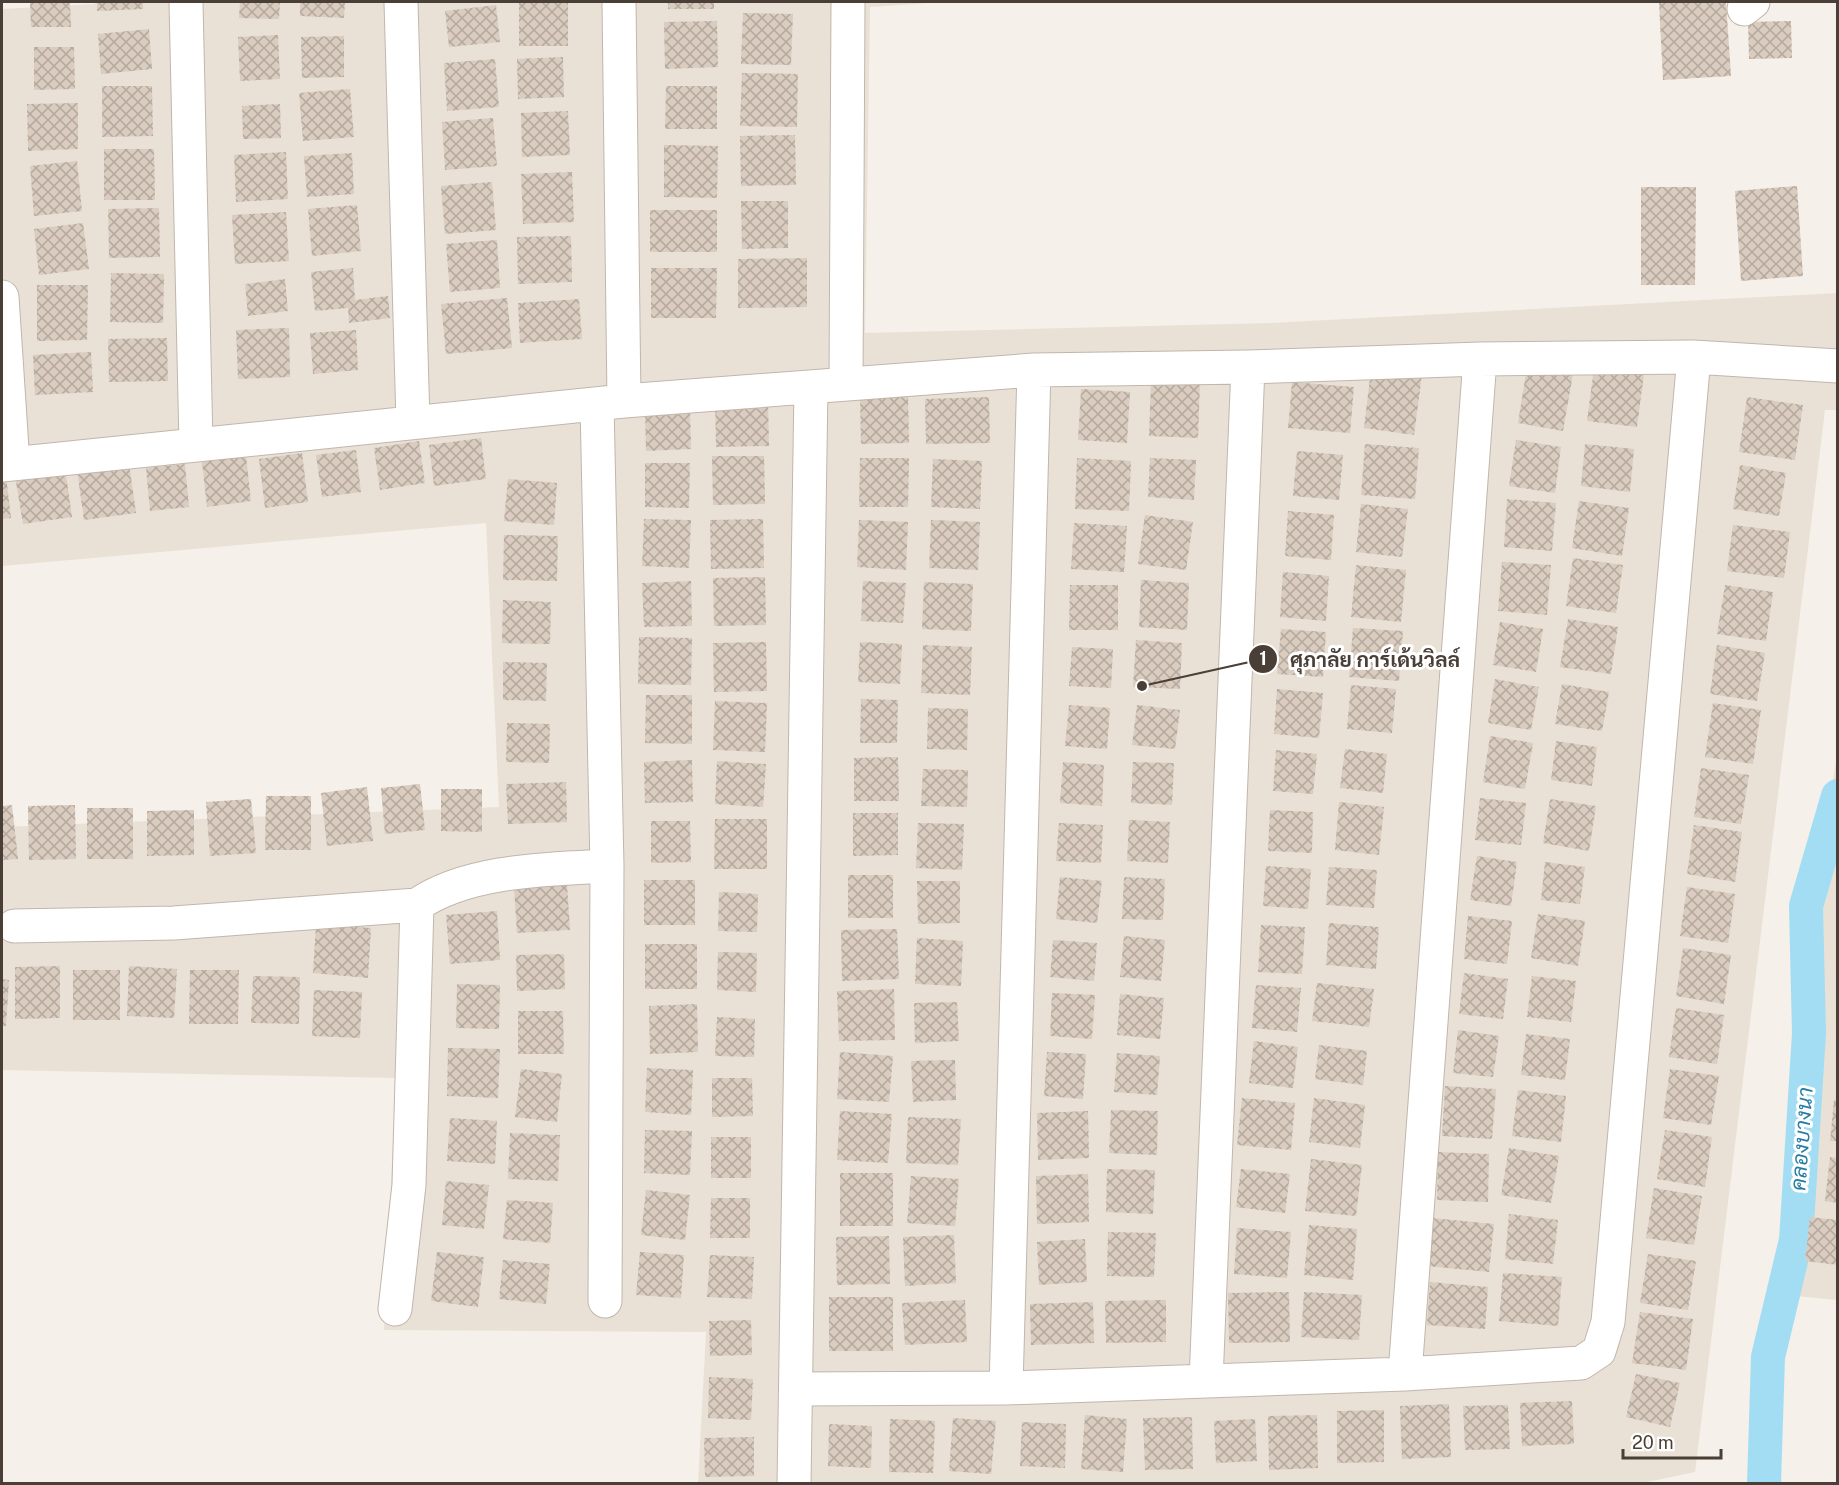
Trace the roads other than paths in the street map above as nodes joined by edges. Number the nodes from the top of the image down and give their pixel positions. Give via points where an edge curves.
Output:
1 (186, 2) edge
2 (401, 2) edge
3 (619, 2) edge
4 (848, 2) edge
5 (2, 297) edge
6 (1695, 357) junction
7 (1480, 359) junction
8 (1834, 366) edge
9 (1248, 367) junction
10 (1034, 370) junction
11 (846, 383) junction
12 (811, 387) junction
13 (611, 402) junction
14 (412, 422) junction
15 (196, 444) junction
16 (7, 465) edge
17 (607, 866) junction
18 (417, 905) junction
19 (14, 926) dead end
20 (605, 1301) dead end
21 (395, 1309) dead end
22 (1405, 1374) junction
23 (1206, 1381) junction
24 (1006, 1388) junction
25 (796, 1389) junction
26 (794, 1484) edge

1 - 15 street
2 - 14 street
3 - 13 street
4 - 11 street
5 - 16 street
6 - 7 street
6 - 8 street
6 - 22 street via 1608,1322 1599,1351 1581,1363
7 - 9 street
7 - 22 street
9 - 10 street
9 - 23 street
10 - 11 street
10 - 24 street
11 - 12 street
12 - 13 street
12 - 25 street
13 - 14 street
13 - 17 street
14 - 15 street
15 - 16 street
17 - 18 street via 486,878 432,894
17 - 20 street
18 - 19 street via 174,923
18 - 21 street via 409,1185
22 - 23 street
23 - 24 street
24 - 25 street
25 - 26 street

